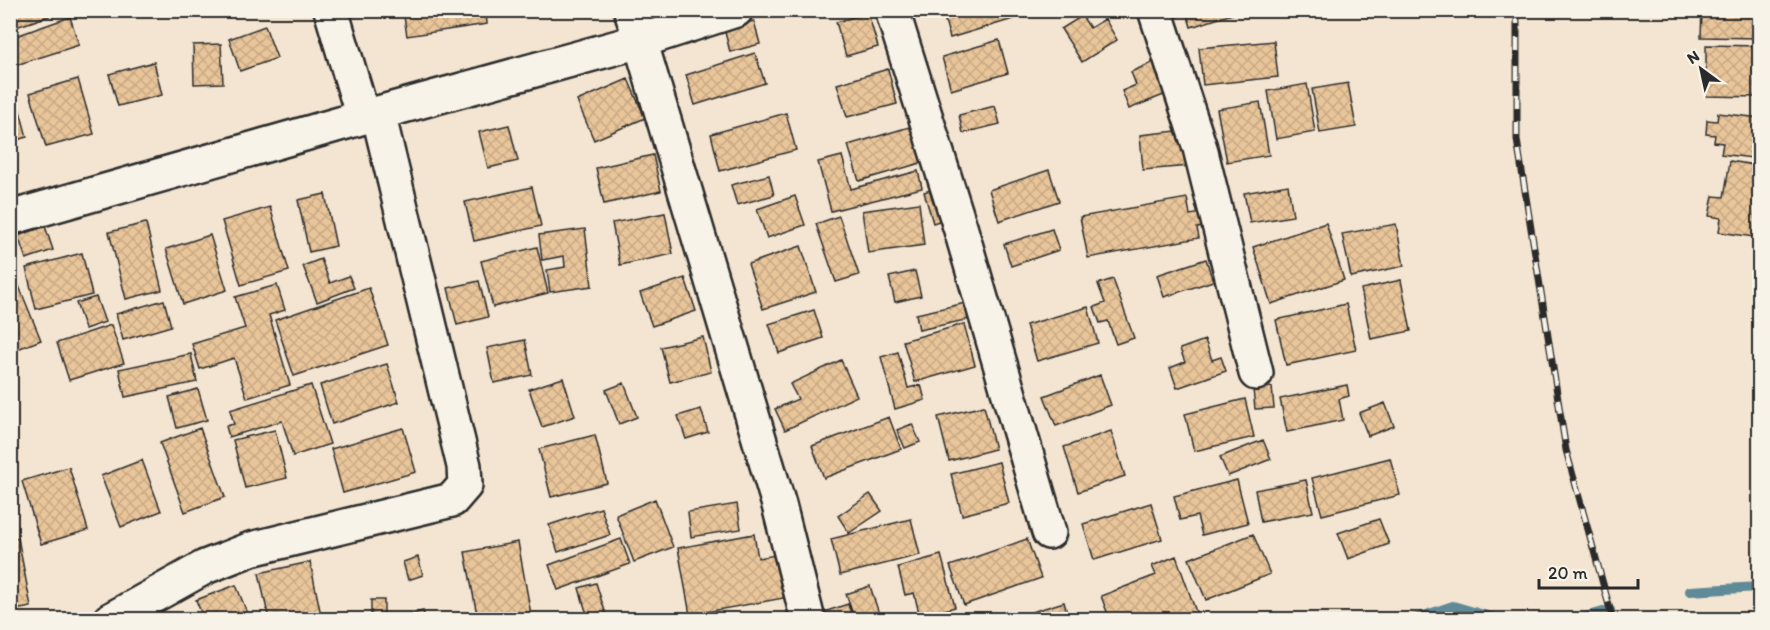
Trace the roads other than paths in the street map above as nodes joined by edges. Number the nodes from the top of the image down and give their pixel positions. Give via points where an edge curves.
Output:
1 (331, 10) edge
2 (631, 10) edge
3 (736, 10) edge
4 (892, 10) edge
5 (1155, 10) edge
6 (640, 41) junction
7 (371, 115) junction
8 (10, 218) edge
9 (1256, 373) dead end
10 (1049, 532) dead end
11 (110, 620) edge
12 (808, 620) edge

1 - 7 street
2 - 6 street
3 - 6 street
4 - 10 street
5 - 9 street via 1200,148
6 - 7 street
6 - 12 street via 779,505
7 - 8 street
7 - 11 street via 464,466 465,485 452,500 251,549 205,567

